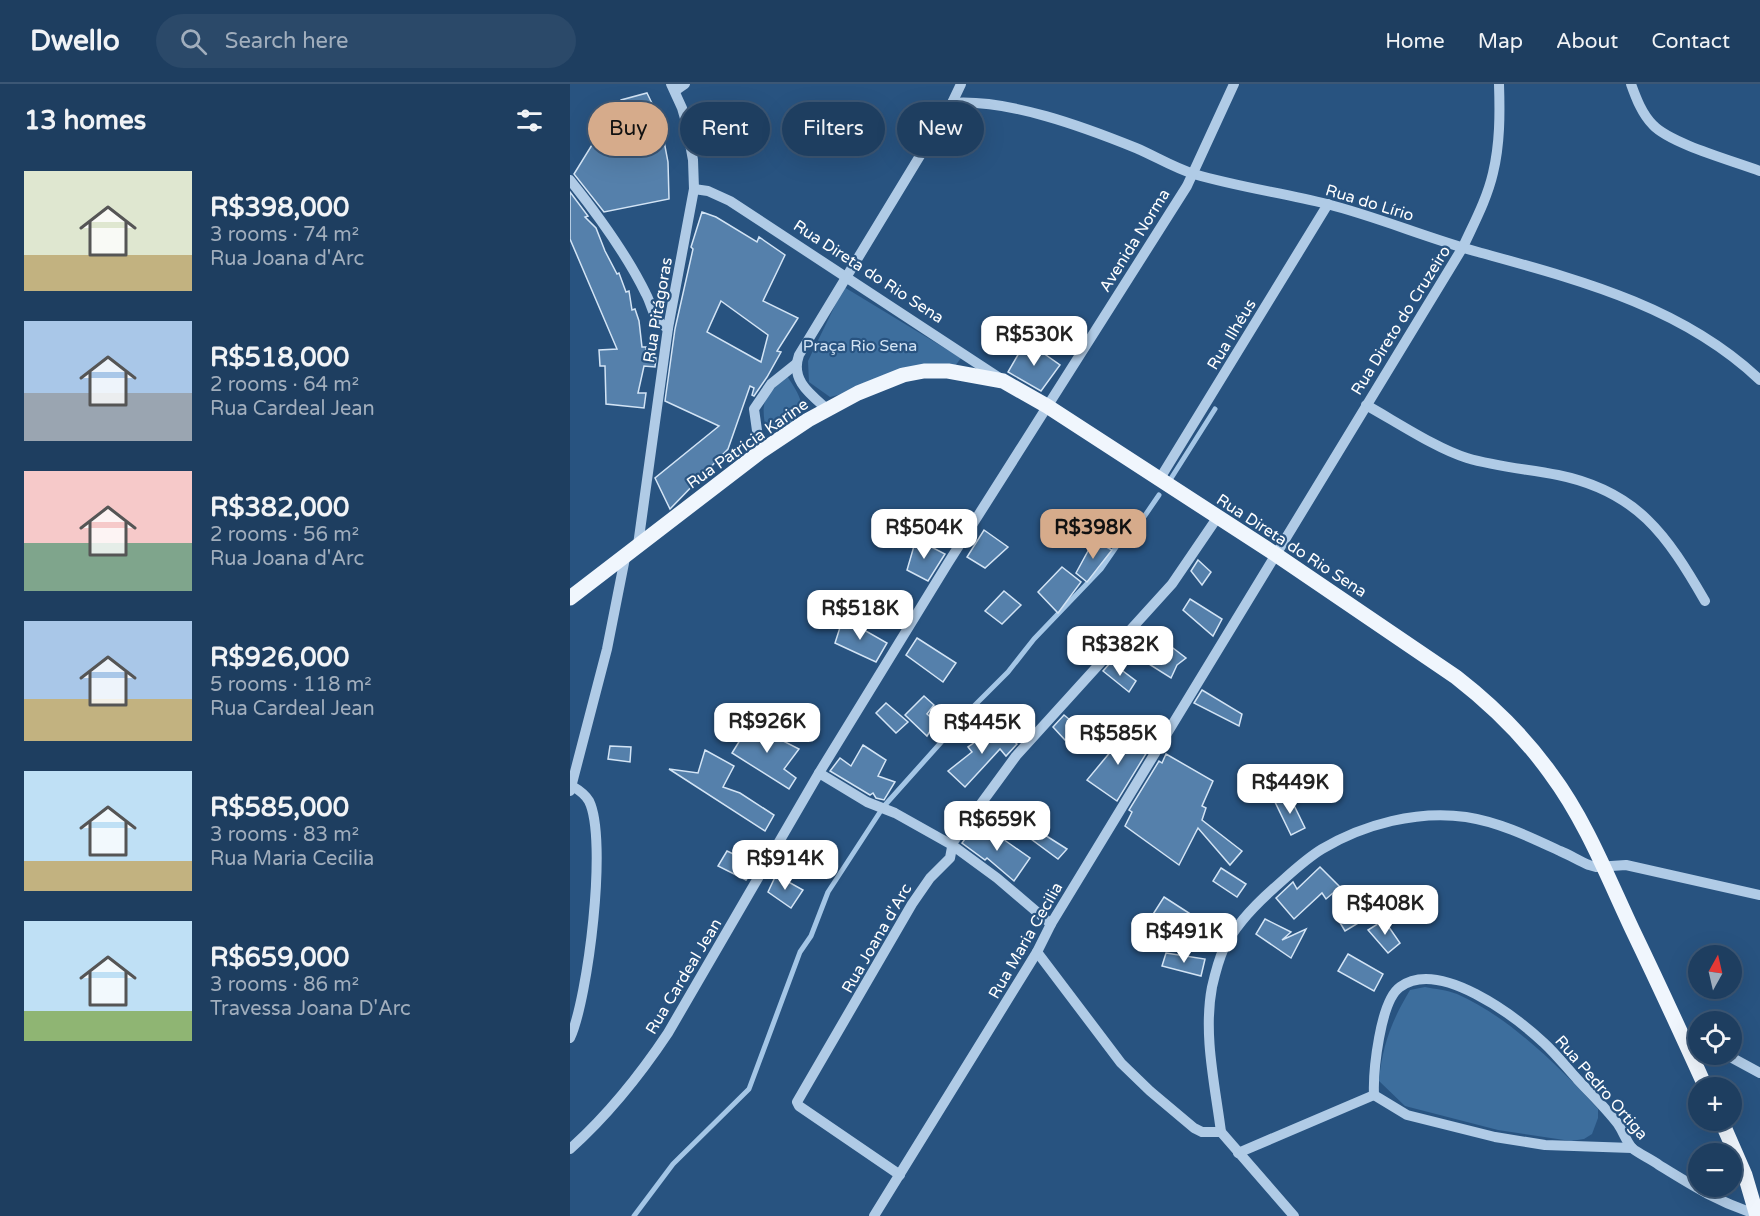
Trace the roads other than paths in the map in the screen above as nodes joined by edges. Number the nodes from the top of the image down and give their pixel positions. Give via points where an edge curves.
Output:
1 (685, 84) edge
2 (961, 84) edge
3 (1234, 84) edge
4 (1499, 84) edge
5 (1631, 84) edge
6 (673, 88) edge
7 (952, 102) edge
8 (984, 104) edge
9 (919, 156) edge
10 (1760, 171) edge
11 (1193, 173) junction
12 (570, 180) edge
13 (694, 189) junction
14 (1328, 204) junction
15 (1463, 248) junction
16 (845, 276) junction
17 (668, 328) junction
18 (796, 364) junction
19 (1760, 380) edge
20 (1003, 381) junction
21 (1366, 405) junction
22 (1047, 406) junction
23 (827, 409) junction
24 (760, 453) junction
25 (1159, 480) junction
26 (1217, 518) junction
27 (632, 549) junction
28 (1275, 554) junction
29 (570, 598) edge
30 (1705, 601) dead end
31 (819, 773) junction
32 (571, 789) edge
33 (952, 844) junction
34 (1603, 866) junction
35 (1760, 895) edge
36 (1051, 924) junction
37 (1037, 952) junction
38 (1688, 1036) edge
39 (570, 1038) edge
40 (1742, 1063) edge
41 (1760, 1073) edge
42 (1374, 1095) junction
43 (1726, 1131) edge
44 (1221, 1132) junction
45 (1632, 1148) junction
46 (570, 1149) edge
47 (1238, 1153) junction
48 (900, 1175) junction
49 (1757, 1215) edge
50 (874, 1216) edge
51 (1294, 1216) edge

1 - 6 street
2 - 7 street
3 - 11 street, Avenida Norma
4 - 15 street, Rua Direto do Cruzeiro via 1500,119 1493,174
5 - 10 street via 1644,115 1654,126 1683,143
6 - 13 street, Rua Pitágoras via 690,143
8 - 11 street, Rua do Lírio via 1078,127
9 - 16 street
11 - 14 street, Rua do Lírio
11 - 22 street, Avenida Norma
12 - 17 street via 634,272 657,321
13 - 16 street, Rua Direta do Rio Sena via 730,201
13 - 17 street, Rua Pitágoras
14 - 15 street, Rua do Lírio
14 - 25 street, Rua Ilhéus
15 - 19 street, Rua do Lírio via 1615,292 1699,332
15 - 21 street, Rua Direto do Cruzeiro
16 - 18 street
16 - 20 street, Rua Direta do Rio Sena
17 - 27 street, Rua Pitágoras
18 - 23 street via 799,380
18 - 24 street via 771,384 754,409
20 - 22 main road, Rua Direta do Rio Sena
20 - 23 main road, Rua Patricia Karine via 964,373 924,371 888,381
21 - 28 street, Rua Direto do Cruzeiro
21 - 30 street via 1464,458 1586,482 1607,490 1645,516 1666,540
22 - 25 main road, Rua Direta do Rio Sena
22 - 31 street, Rua Cardeal Jean
23 - 24 main road, Rua Patricia Karine
24 - 27 main road, Rua Patricia Karine
25 - 26 main road, Rua Direta do Rio Sena
26 - 28 main road, Rua Direta do Rio Sena
26 - 33 street, Rua Joana d'Arc via 1172,584 1016,756
27 - 29 main road, Rua Patricia Karine
27 - 32 street, Rua Pitágoras
28 - 34 main road, Rua Direta do Rio Sena via 1456,676 1506,719 1552,775
28 - 36 street, Rua Maria Cecilia
31 - 33 street
31 - 46 street, Rua Cardeal Jean via 668,1033 611,1108
32 - 39 street via 582,792 588,800 597,864 591,946
33 - 36 street
33 - 48 street, Rua Joana d'Arc via 950,858 912,904 797,1104
34 - 35 street via 1626,865
34 - 38 main road, Rua Direta do Rio Sena
34 - 44 street via 1581,862 1500,826 1433,816 1375,826 1305,860 1254,907 1224,947 1217,967 1209,1017
36 - 37 street, Rua Maria Cecilia
37 - 44 street via 1121,1063 1194,1128
37 - 48 street, Rua Maria Cecilia
40 - 41 street
42 - 45 street via 1407,1115 1495,1137
42 - 45 street, Rua Pedro Ortiga via 1374,1063 1394,992 1414,980 1450,982 1501,1009 1544,1042 1617,1124
42 - 47 street
43 - 49 main road
44 - 47 street
45 - 49 street, Rua Pedro Ortiga via 1708,1196
47 - 51 street
48 - 50 street, Rua Maria Cecilia

